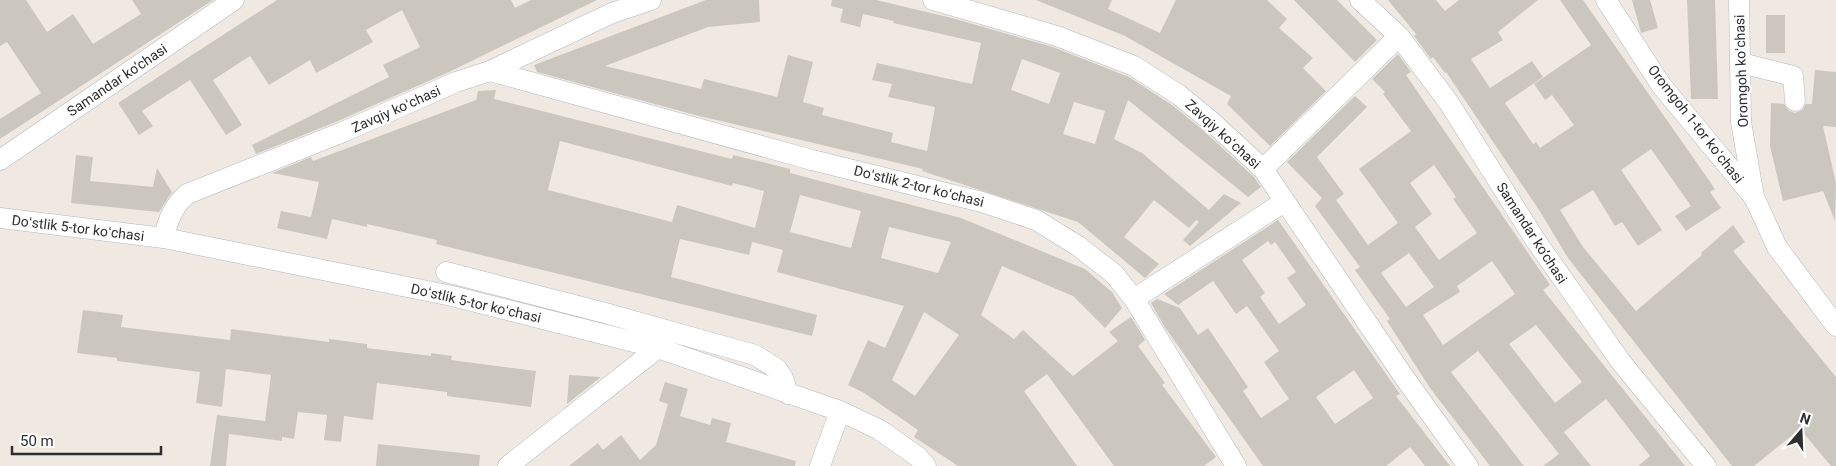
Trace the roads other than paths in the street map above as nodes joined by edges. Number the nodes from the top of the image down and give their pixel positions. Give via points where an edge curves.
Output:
1 (234, 0) edge
2 (650, 0) edge
3 (933, 0) edge
4 (1360, 0) edge
5 (1606, 0) edge
6 (1740, 0) edge
7 (1399, 36) junction
8 (1740, 63) junction
9 (490, 71) junction
10 (1794, 101) dead end
11 (0, 160) edge
12 (1262, 169) junction
13 (1754, 197) junction
14 (1284, 202) junction
15 (0, 218) edge
16 (164, 238) junction
17 (446, 272) dead end
18 (1134, 298) junction
19 (1836, 326) edge
20 (658, 348) junction
21 (788, 394) junction
22 (840, 411) junction
23 (508, 466) edge
24 (820, 466) edge
25 (926, 466) edge
26 (1236, 466) edge
27 (1468, 466) edge
28 (1706, 466) edge

1 - 11 street, Samandar ko‘chasi
2 - 9 street, Zavqiy koʻchasi via 612,13
3 - 12 street, Zavqiy koʻchasi via 1057,36 1134,66 1179,95
4 - 7 street, Samandar ko‘chasi
5 - 13 street, Oromgoh 1-tor koʻchasi via 1661,85
6 - 8 street, Oromgoh koʻchasi
7 - 12 street
7 - 28 street, Samandar ko‘chasi via 1449,103 1536,241 1621,362
8 - 10 street via 1793,76
8 - 13 street, Oromgoh koʻchasi via 1741,122
9 - 16 street, Zavqiy koʻchasi via 456,82 343,132 187,194 175,205
9 - 18 street, Doʻstlik 2-tor koʻchasi via 812,160 982,202 1036,220 1107,268
12 - 14 street, Zavqiy koʻchasi
13 - 19 street, Oromgoh koʻchasi via 1778,247
14 - 18 street
14 - 27 street, Zavqiy koʻchasi
15 - 16 street, Doʻstlik 5-tor koʻchasi
16 - 20 street, Doʻstlik 5-tor koʻchasi via 452,296
17 - 21 street via 755,355 777,370
18 - 26 street, Doʻstlik 2-tor koʻchasi
20 - 21 street, Doʻstlik 5-tor koʻchasi
20 - 23 street
21 - 22 street, Doʻstlik 5-tor koʻchasi
22 - 24 street
22 - 25 street, Doʻstlik 5-tor koʻchasi via 880,430

